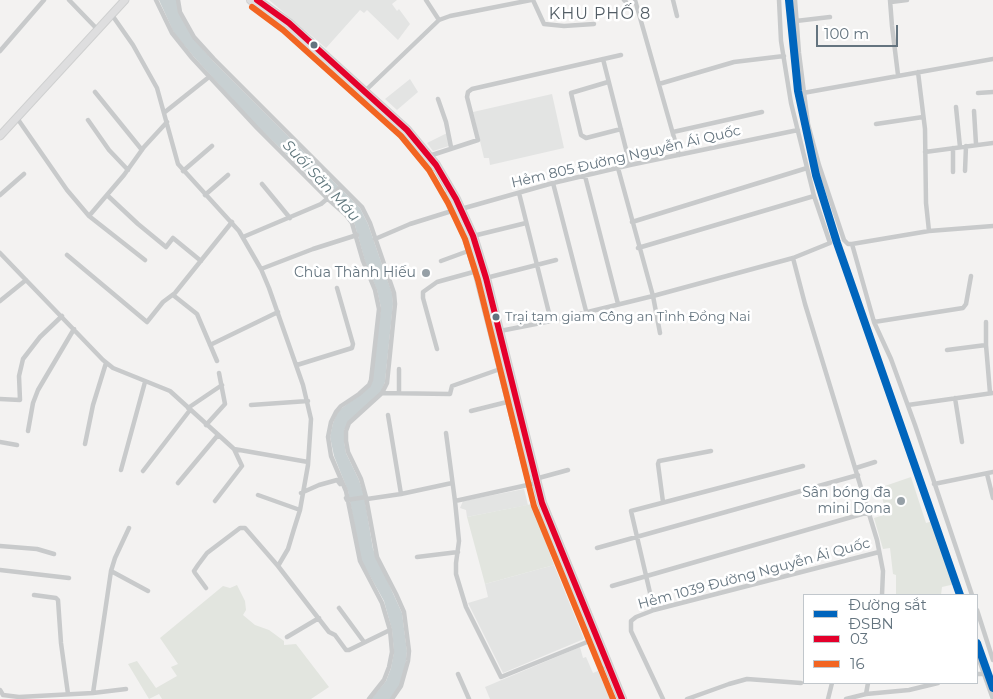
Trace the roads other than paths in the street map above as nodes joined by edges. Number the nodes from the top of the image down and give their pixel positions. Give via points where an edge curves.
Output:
1 (44, 0) edge
2 (69, 0) edge
3 (125, 0) edge
4 (156, 0) edge
5 (178, 0) edge
6 (251, 0) edge
7 (257, 0) edge
8 (426, 0) edge
9 (532, 0) edge
10 (635, 0) edge
11 (672, 0) edge
12 (779, 0) edge
13 (795, 0) edge
14 (907, 0) edge
15 (522, 1) edge
16 (890, 1) edge
17 (112, 15) junction
18 (677, 16) dead end
19 (830, 17) dead end
20 (439, 20) junction
21 (796, 21) junction
22 (594, 24) dead end
23 (98, 30) junction
24 (298, 36) junction
25 (0, 51) edge
26 (621, 55) dead end
27 (784, 56) junction
28 (603, 59) junction
29 (993, 59) edge
30 (918, 72) junction
31 (898, 75) junction
32 (209, 77) junction
33 (608, 82) junction
34 (659, 84) junction
35 (366, 91) junction
36 (96, 92) dead end
37 (993, 92) edge
38 (803, 93) junction
39 (978, 93) dead end
40 (438, 99) dead end
41 (956, 107) dead end
42 (974, 111) dead end
43 (165, 112) junction
44 (762, 112) dead end
45 (923, 117) junction
46 (16, 118) junction
47 (88, 120) dead end
48 (167, 122) junction
49 (876, 124) dead end
50 (621, 128) junction
51 (798, 130) junction
52 (673, 132) junction
53 (0, 136) edge
54 (993, 143) edge
55 (976, 144) junction
56 (212, 146) dead end
57 (966, 146) junction
58 (451, 147) junction
59 (960, 147) junction
60 (953, 148) junction
61 (142, 150) junction
62 (925, 152) junction
63 (679, 155) junction
64 (426, 157) junction
65 (630, 165) junction
66 (618, 168) junction
67 (807, 168) junction
68 (128, 170) junction
69 (183, 171) junction
70 (965, 171) dead end
71 (954, 172) dead end
72 (24, 174) dead end
73 (228, 175) dead end
74 (585, 176) junction
75 (553, 183) junction
76 (262, 184) dead end
77 (341, 187) junction
78 (519, 192) junction
79 (0, 195) edge
80 (107, 195) junction
81 (205, 195) junction
82 (814, 196) junction
83 (328, 199) junction
84 (458, 210) junction
85 (89, 216) junction
86 (290, 218) junction
87 (232, 222) junction
88 (632, 222) junction
89 (526, 224) junction
90 (993, 226) edge
91 (929, 232) junction
92 (357, 235) junction
93 (473, 236) junction
94 (243, 238) junction
95 (375, 239) junction
96 (852, 244) junction
97 (638, 248) junction
98 (471, 250) junction
99 (0, 254) edge
100 (67, 256) dead end
101 (793, 258) junction
102 (145, 260) dead end
103 (556, 260) dead end
104 (201, 261) junction
105 (441, 261) dead end
106 (537, 265) junction
107 (261, 269) junction
108 (477, 271) junction
109 (971, 276) dead end
110 (486, 278) junction
111 (26, 280) junction
112 (337, 288) dead end
113 (173, 295) junction
114 (653, 296) junction
115 (0, 301) edge
116 (618, 304) junction
117 (586, 311) junction
118 (278, 312) junction
119 (62, 316) junction
120 (551, 321) junction
121 (874, 322) junction
122 (986, 322) dead end
123 (74, 329) junction
124 (500, 331) junction
125 (660, 333) dead end
126 (210, 345) junction
127 (986, 345) junction
128 (437, 349) dead end
129 (947, 350) dead end
130 (217, 361) dead end
131 (106, 363) junction
132 (297, 365) junction
133 (503, 368) junction
134 (399, 369) dead end
135 (219, 373) dead end
136 (145, 382) junction
137 (222, 385) junction
138 (382, 393) junction
139 (399, 393) junction
140 (991, 393) edge
141 (955, 398) junction
142 (0, 399) edge
143 (308, 401) junction
144 (511, 401) junction
145 (251, 405) dead end
146 (908, 405) junction
147 (189, 409) junction
148 (471, 411) dead end
149 (388, 415) dead end
150 (206, 425) junction
151 (28, 431) dead end
152 (446, 433) dead end
153 (218, 436) junction
154 (0, 442) edge
155 (962, 442) dead end
156 (85, 444) dead end
157 (17, 445) dead end
158 (234, 450) junction
159 (711, 451) dead end
160 (308, 462) junction
161 (875, 462) dead end
162 (803, 466) dead end
163 (856, 468) junction
164 (121, 470) dead end
165 (568, 470) dead end
166 (143, 471) dead end
167 (993, 472) edge
168 (858, 474) junction
169 (987, 474) junction
170 (533, 482) junction
171 (178, 483) dead end
172 (452, 483) junction
173 (934, 484) junction
174 (302, 493) junction
175 (401, 494) junction
176 (258, 495) dead end
177 (367, 498) junction
178 (993, 498) edge
179 (347, 500) junction
180 (214, 501) dead end
181 (455, 501) junction
182 (663, 502) junction
183 (300, 510) junction
184 (869, 512) junction
185 (129, 528) dead end
186 (636, 538) junction
187 (0, 546) edge
188 (597, 548) dead end
189 (458, 552) junction
190 (879, 552) junction
191 (54, 554) dead end
192 (417, 558) dead end
193 (278, 566) junction
194 (0, 570) edge
195 (111, 571) junction
196 (645, 575) junction
197 (69, 578) dead end
198 (612, 586) dead end
199 (206, 588) dead end
200 (148, 591) dead end
201 (34, 594) dead end
202 (882, 594) edge
203 (972, 594) edge
204 (339, 608) dead end
205 (654, 610) junction
206 (978, 613) edge
207 (319, 618) junction
208 (390, 630) junction
209 (287, 637) dead end
210 (592, 640) junction
211 (364, 642) junction
212 (978, 657) edge
213 (993, 660) edge
214 (458, 674) dead end
215 (978, 674) edge
216 (984, 674) junction
217 (801, 683) dead end
218 (832, 684) edge
219 (868, 684) edge
220 (934, 684) edge
221 (126, 689) dead end
222 (0, 690) edge
223 (93, 693) junction
224 (866, 694) junction
225 (67, 695) edge
226 (19, 698) edge
227 (369, 699) edge
228 (392, 699) edge
229 (469, 699) edge
230 (617, 699) edge
231 (622, 699) edge
232 (663, 699) edge
233 (687, 699) edge
234 (828, 699) edge
235 (846, 699) edge
236 (993, 699) edge

1 - 25 street
2 - 23 street
3 - 17 street
4 - 32 street via 172,34
5 - 77 street via 180,12 194,37
6 - 24 main road
7 - 24 main road
8 - 20 street
9 - 15 street
9 - 22 street via 544,24
10 - 34 street
11 - 18 street
12 - 27 street
13 - 21 street
14 - 16 street
15 - 20 street
16 - 31 street
17 - 23 street
17 - 43 street via 152,78
19 - 21 street
20 - 35 street
21 - 38 street
23 - 46 street
24 - 35 main road
24 - 64 main road
26 - 28 street
27 - 34 street via 734,62
27 - 51 street
28 - 33 street
28 - 58 street via 472,89 467,97 478,140
29 - 30 street
30 - 31 street
30 - 45 street
31 - 38 street
32 - 43 street
32 - 83 street
33 - 50 street
33 - 50 street via 571,93 581,135 586,138
34 - 52 street
35 - 64 main road via 407,130
36 - 61 street
37 - 39 street
38 - 96 street via 819,166 844,240
40 - 58 street
41 - 59 street
42 - 55 street
43 - 48 street
44 - 52 street
45 - 49 street
45 - 62 street
46 - 53 street
46 - 85 street
47 - 68 street
48 - 61 street
48 - 69 street via 176,160
50 - 65 street
51 - 63 street, Hẻm 805 Đường Nguyễn Ái Quốc
51 - 67 street
52 - 63 street
54 - 55 street
55 - 57 street
56 - 69 street
57 - 59 street
57 - 70 street
58 - 64 street
59 - 60 street
60 - 62 street
60 - 71 street
61 - 68 street
62 - 91 street
63 - 65 street, Hẻm 805 Đường Nguyễn Ái Quốc
64 - 84 main road
65 - 66 street, Hẻm 805 Đường Nguyễn Ái Quốc
66 - 74 street, Hẻm 805 Đường Nguyễn Ái Quốc
66 - 88 street
67 - 82 street
67 - 88 street
68 - 80 street
69 - 81 street
72 - 79 street
73 - 81 street
74 - 75 street, Hẻm 805 Đường Nguyễn Ái Quốc
74 - 116 street
75 - 78 street, Hẻm 805 Đường Nguyễn Ái Quốc
75 - 117 street
76 - 86 street
77 - 83 street
77 - 95 street via 362,207
78 - 84 street, Hẻm 805 Đường Nguyễn Ái Quốc
78 - 89 street
80 - 85 street
80 - 104 street via 166,247 173,238
81 - 87 street
82 - 97 street
82 - 101 street via 830,243
83 - 86 street
83 - 92 street via 346,215
84 - 93 main road
84 - 95 street, Hẻm 805 Đường Nguyễn Ái Quốc via 410,224
84 - 98 main road
85 - 102 street
86 - 94 street
87 - 94 street
87 - 104 street
88 - 97 street
89 - 93 street
89 - 106 street
90 - 91 street
91 - 96 street
92 - 107 street
92 - 179 street via 363,261 376,290 379,309 371,380 336,412 328,437
93 - 110 main road
94 - 107 street
95 - 138 street via 395,304 387,383
96 - 121 street
97 - 114 street
98 - 105 street
98 - 108 main road
99 - 111 street
100 - 113 street via 147,322
101 - 114 street
101 - 163 street
103 - 106 street
104 - 113 street
106 - 110 street
106 - 120 street
107 - 118 street
108 - 128 street via 437,282 424,292
108 - 133 main road
109 - 121 street via 963,308
110 - 124 main road
111 - 115 street
111 - 119 street
112 - 132 street via 352,348
113 - 126 street via 197,314
114 - 116 street
114 - 125 street
116 - 117 street
117 - 120 street
118 - 126 street
118 - 132 street
119 - 123 street
119 - 142 street via 25,355 19,376 20,400
120 - 124 street
121 - 146 street
122 - 127 street
123 - 131 street
123 - 151 street via 38,390
124 - 170 main road
126 - 130 street
127 - 129 street
127 - 140 street
131 - 136 street
131 - 156 street
132 - 143 street
133 - 139 street via 452,386 450,394
133 - 144 main road
134 - 139 street
135 - 137 street
136 - 147 street via 170,391
136 - 164 street
137 - 147 street
137 - 150 street via 225,404
138 - 139 street
138 - 177 street via 349,423 346,431 348,452
140 - 141 street
141 - 146 street
141 - 155 street
143 - 145 street
143 - 160 street via 311,419
144 - 148 street
144 - 170 main road
146 - 173 street
147 - 150 street
147 - 166 street
149 - 175 street
150 - 153 street
152 - 172 street
153 - 158 street
153 - 171 street
154 - 157 street
158 - 160 street
158 - 180 street via 242,466
159 - 182 street via 660,461
160 - 174 street
161 - 163 street
162 - 182 street
163 - 168 street
165 - 170 street
167 - 169 street
168 - 184 street
168 - 186 street
169 - 173 street
169 - 178 street
170 - 181 street
170 - 210 main road via 547,530
170 - 231 main road
172 - 175 street
172 - 181 street
173 - 203 street
174 - 179 street via 337,480
174 - 183 street
175 - 177 street
176 - 183 street
177 - 179 street
177 - 228 street via 377,557 404,612 407,634 407,670
179 - 208 street via 360,561 382,603
181 - 189 street
182 - 186 street via 631,511
183 - 193 street via 288,548
184 - 190 street
184 - 196 street
185 - 195 street
186 - 188 street
186 - 196 street
187 - 191 street
189 - 192 street
189 - 210 street via 455,568 459,589 500,677
190 - 202 street via 883,571
190 - 205 street, Hẻm 1039 Đường Nguyễn Ái Quốc
193 - 199 street via 243,527 207,553 194,571
193 - 207 street
194 - 197 street
195 - 200 street
195 - 223 street
196 - 198 street
196 - 205 street
201 - 225 street via 58,600
204 - 211 street
205 - 232 street, Hẻm 1039 Đường Nguyễn Ái Quốc via 631,621 630,631
206 - 213 street
207 - 209 street
207 - 211 street via 346,650
208 - 211 street
208 - 227 street via 392,652 389,667 384,680
210 - 230 main road
212 - 216 street
214 - 229 street
215 - 216 street
216 - 236 street
217 - 233 street via 747,679
218 - 234 street
219 - 224 street
220 - 224 street
221 - 223 street
222 - 226 street via 3,695
223 - 225 street
224 - 235 street
225 - 226 street

